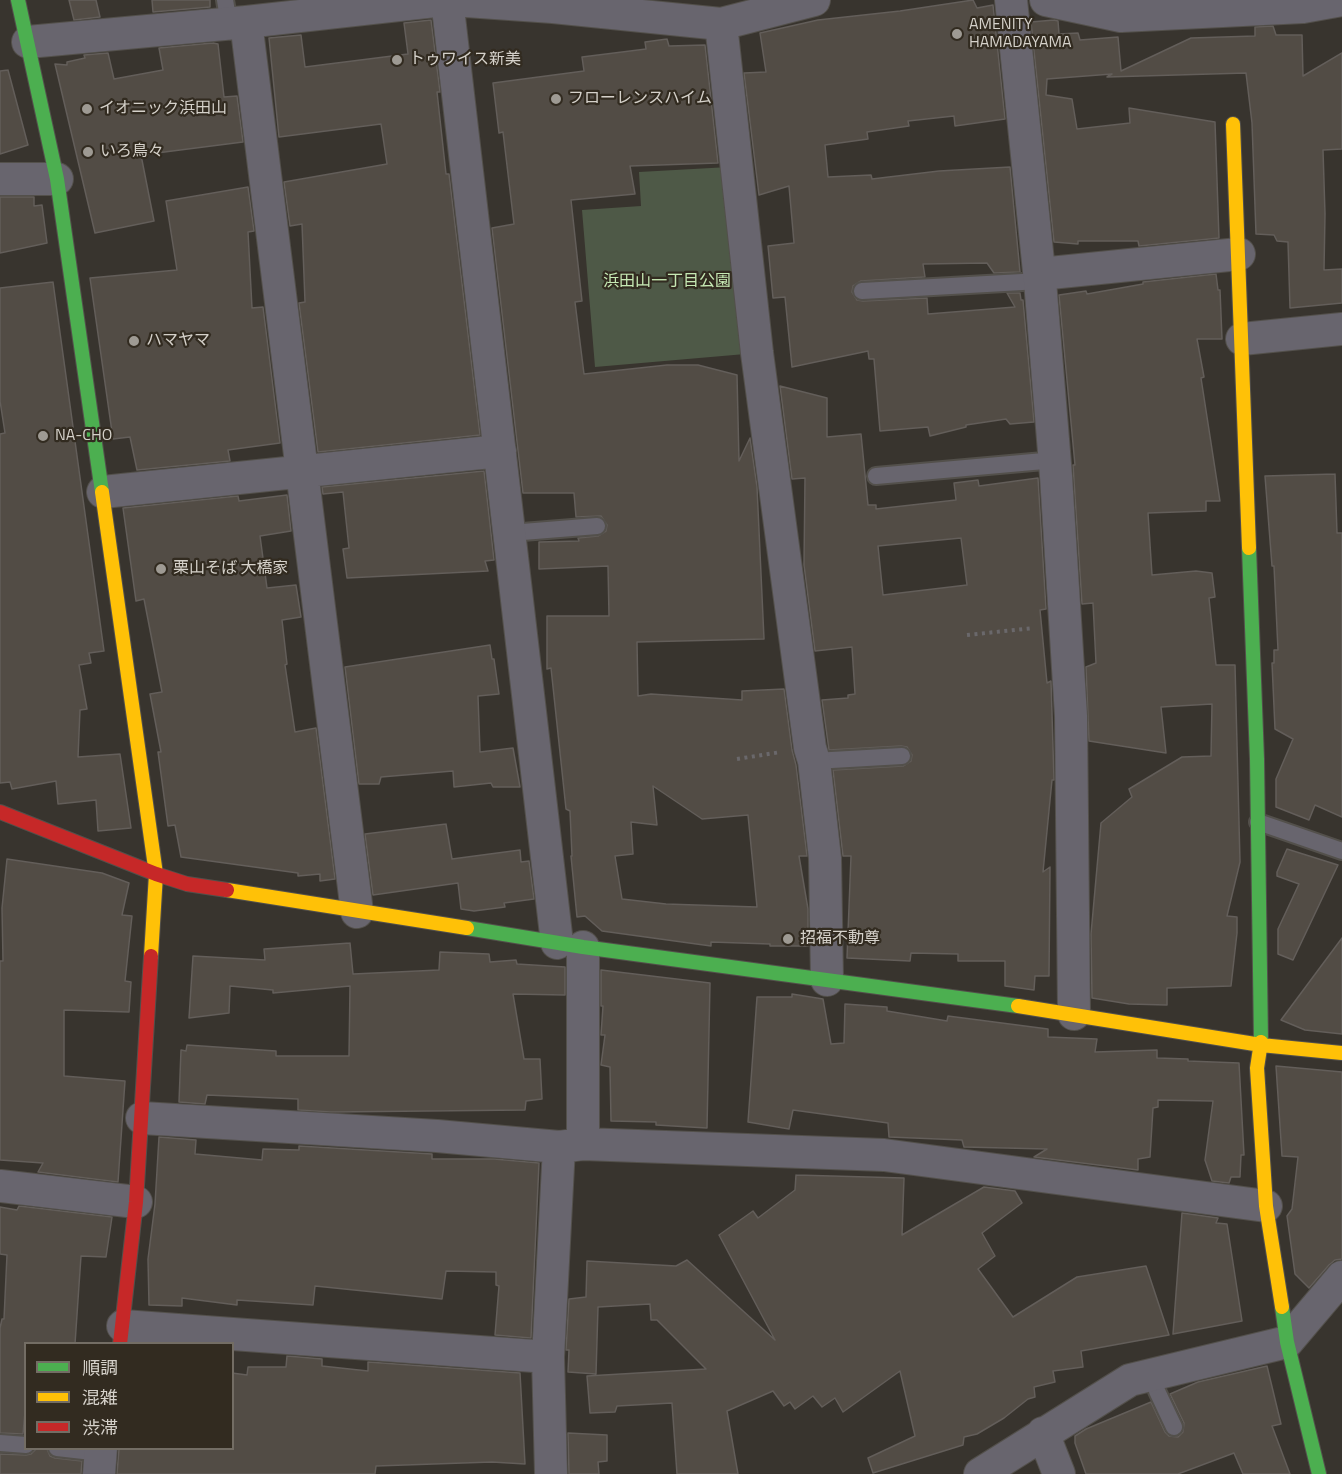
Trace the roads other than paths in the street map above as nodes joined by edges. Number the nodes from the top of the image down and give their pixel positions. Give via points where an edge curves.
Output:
1 (18, 0) edge
2 (446, 0) edge
3 (452, 0) edge
4 (814, 0) edge
5 (1011, 0) edge
6 (1342, 0) edge
7 (1060, 1) edge
8 (553, 4) edge
9 (1211, 6) edge
10 (233, 15) edge
11 (721, 24) junction
12 (28, 42) junction
13 (1233, 124) dead end
14 (0, 179) edge
15 (57, 179) junction
16 (1239, 254) junction
17 (1040, 277) junction
18 (862, 291) dead end
19 (1342, 329) edge
20 (1242, 339) junction
21 (500, 451) junction
22 (1055, 460) junction
23 (303, 471) junction
24 (876, 476) dead end
25 (103, 492) junction
26 (597, 526) dead end
27 (510, 534) junction
28 (812, 754) junction
29 (903, 756) dead end
30 (0, 812) edge
31 (1258, 822) junction
32 (1342, 851) edge
33 (156, 874) junction
34 (357, 912) junction
35 (570, 945) junction
36 (827, 980) junction
37 (1074, 1014) junction
38 (1261, 1045) junction
39 (1342, 1053) edge
40 (142, 1118) junction
41 (571, 1146) junction
42 (0, 1186) edge
43 (136, 1202) junction
44 (1266, 1206) junction
45 (1342, 1277) edge
46 (121, 1335) edge
47 (1287, 1342) junction
48 (548, 1357) junction
49 (1155, 1374) junction
50 (1173, 1427) dead end
51 (1043, 1433) junction
52 (0, 1443) edge
53 (24, 1445) edge
54 (62, 1450) edge
55 (100, 1458) edge
56 (551, 1474) edge
57 (980, 1474) edge
58 (1059, 1474) edge
59 (1319, 1474) edge

1 - 12 street
2 - 10 street
2 - 21 street
3 - 8 street
4 - 11 street
5 - 17 street
6 - 9 street via 1303,7
7 - 9 street via 1121,16
8 - 11 street
10 - 12 street
10 - 23 street
11 - 28 street via 758,353
12 - 15 street
13 - 16 street
14 - 15 street
15 - 25 street
16 - 17 street
16 - 20 street
17 - 18 lane
17 - 22 street
19 - 20 street
20 - 31 street
21 - 23 street
21 - 27 street
22 - 24 lane
22 - 37 street via 1071,716
23 - 25 street
23 - 34 street
25 - 33 street
26 - 27 lane
27 - 35 street
28 - 29 lane
28 - 36 street via 825,858
30 - 33 street
31 - 32 lane
31 - 38 street
33 - 34 street via 187,884
33 - 40 street
34 - 35 street
35 - 36 street
35 - 41 street
36 - 37 street
37 - 38 street
38 - 39 street
38 - 44 street via 1257,1068
40 - 41 street
40 - 43 street
41 - 44 street via 884,1155
41 - 48 street
42 - 43 street
43 - 46 street
44 - 47 street
45 - 47 street
46 - 48 street
47 - 49 street
47 - 59 street
48 - 56 street
49 - 50 lane via 1157,1390
49 - 51 street via 1130,1380
51 - 57 street
51 - 58 street
52 - 53 lane
54 - 55 lane

